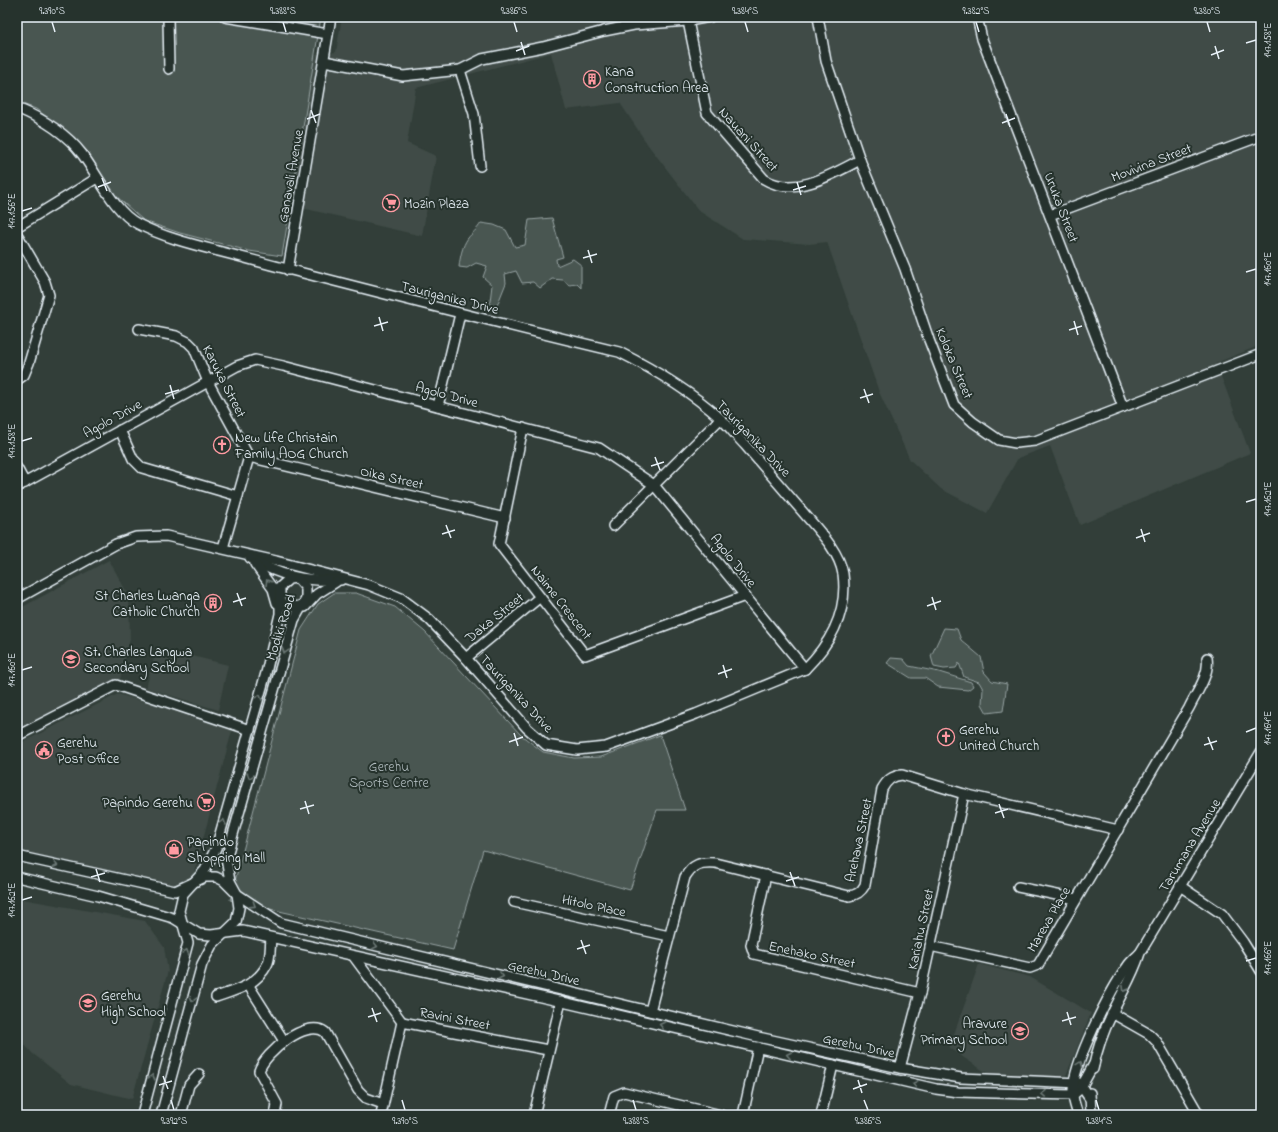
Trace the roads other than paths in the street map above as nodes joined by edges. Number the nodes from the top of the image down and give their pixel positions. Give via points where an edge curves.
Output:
1 (168, 17) edge
2 (225, 17) edge
3 (331, 17) edge
4 (710, 17) edge
5 (818, 17) edge
6 (977, 17) edge
7 (688, 21) junction
8 (328, 34) junction
9 (324, 62) junction
10 (169, 69) dead end
11 (460, 70) junction
12 (17, 108) edge
13 (1261, 136) edge
14 (860, 160) junction
15 (480, 166) dead end
16 (97, 178) junction
17 (1050, 215) junction
18 (17, 227) edge
19 (17, 234) edge
20 (288, 270) junction
21 (460, 314) junction
22 (139, 329) dead end
23 (1261, 354) edge
24 (17, 380) edge
25 (208, 382) junction
26 (438, 406) junction
27 (1123, 407) junction
28 (720, 418) junction
29 (523, 428) junction
30 (120, 430) junction
31 (249, 457) junction
32 (17, 468) edge
33 (21, 485) edge
34 (654, 485) junction
35 (238, 496) junction
36 (505, 518) junction
37 (613, 526) dead end
38 (223, 548) junction
39 (246, 555) junction
40 (297, 578) junction
41 (350, 580) junction
42 (745, 596) junction
43 (540, 597) junction
44 (279, 598) junction
45 (17, 599) edge
46 (302, 608) junction
47 (280, 614) junction
48 (466, 658) junction
49 (1207, 658) dead end
50 (805, 669) junction
51 (250, 730) junction
52 (17, 736) edge
53 (1261, 752) edge
54 (964, 794) junction
55 (1118, 830) junction
56 (17, 856) edge
57 (766, 875) junction
58 (17, 877) edge
59 (196, 881) junction
60 (1180, 886) junction
61 (1018, 887) dead end
62 (237, 894) junction
63 (1076, 899) junction
64 (514, 902) dead end
65 (185, 927) junction
66 (224, 933) junction
67 (669, 936) junction
68 (271, 938) junction
69 (930, 946) junction
70 (1140, 953) junction
71 (354, 957) junction
72 (1261, 972) edge
73 (249, 986) junction
74 (920, 993) junction
75 (216, 997) dead end
76 (561, 1001) junction
77 (650, 1011) junction
78 (1112, 1013) junction
79 (402, 1022) junction
80 (284, 1041) junction
81 (758, 1047) junction
82 (548, 1050) junction
83 (1094, 1064) junction
84 (833, 1065) junction
85 (900, 1068) junction
86 (199, 1074) dead end
87 (1078, 1084) junction
88 (1073, 1095) junction
89 (1090, 1099) junction
90 (383, 1104) junction
91 (1197, 1111) dead end
92 (142, 1115) edge
93 (161, 1115) edge
94 (181, 1115) edge
95 (275, 1115) edge
96 (381, 1115) edge
97 (534, 1115) edge
98 (609, 1115) edge
99 (721, 1115) edge
100 (742, 1115) edge
101 (821, 1115) edge
102 (1078, 1115) edge
103 (1091, 1115) edge

1 - 10 street
2 - 8 street
3 - 8 street, Ganavali Avenue
4 - 7 street
5 - 14 street, Koloka Street via 826,61
6 - 17 street, Uruka Street via 982,39
7 - 11 street via 634,25 604,31 482,59
7 - 14 street, Nauani Street via 707,113 764,179 774,186 793,186 824,178
8 - 9 street, Ganavali Avenue
9 - 11 street via 403,76
9 - 20 street, Ganavali Avenue
11 - 15 street via 474,114
12 - 16 street, Tauriganika Drive via 63,135 82,153
13 - 17 street, Movivina Street
14 - 27 street, Koloka Street via 905,269 954,405 999,440 1016,443 1036,441
16 - 18 street
16 - 20 street, Tauriganika Drive via 123,212 148,229
17 - 27 street, Uruka Street
19 - 24 street via 45,282 48,295 29,363 24,375
20 - 21 street, Tauriganika Drive
21 - 26 street
21 - 28 street, Tauriganika Drive via 619,352 670,380
22 - 25 street, Karuka Street via 176,336 188,342 194,348
23 - 27 street, Koloka Street
25 - 26 street, Agolo Drive via 237,366 255,360
25 - 30 street, Agolo Drive
25 - 31 street, Karuka Street
26 - 29 street, Agolo Drive
28 - 34 street
28 - 50 street, Tauriganika Drive via 820,533 833,550 843,573 842,606 838,624
29 - 34 street, Agolo Drive via 599,448
29 - 36 street, Naime Crescent
30 - 33 street, Agolo Drive
30 - 35 street via 133,459 142,468
31 - 35 street
31 - 36 street, Oika Street
32 - 33 street
34 - 37 street
34 - 42 street, Agolo Drive
35 - 38 street
36 - 43 street, Naime Crescent via 499,544
38 - 39 street, Tauriganika Drive
38 - 45 street, Tauriganika Drive via 166,536 136,537 116,544
39 - 40 street, Tauriganika Drive via 269,570
39 - 41 street, Tauriganika Drive
47 -> 39 street via 270,584
40 - 41 street, Tauriganika Drive via 323,581
40 - 44 street, Modiki Road via 289,579 280,587
40 - 46 street, Modiki Road via 306,588 306,600
41 - 46 street via 335,582
41 - 48 street, Tauriganika Drive via 401,598 429,620
42 - 43 street, Naime Crescent via 585,655
42 - 50 street, Agolo Drive
43 - 48 street, Daka Street
44 - 46 street via 290,607
44 - 47 street, Modiki Road
46 -> 62 street, Modiki Road via 294,620 226,859 230,881
51 -> 47 street, Modiki Road
48 - 50 street, Tauriganika Drive via 527,728 546,745 577,750 606,747 696,714
49 - 55 street, Mareva Place via 1206,672 1195,696
51 - 52 street via 116,685
59 -> 51 street, Modiki Road via 216,848
53 - 60 street, Tarumana Avenue
54 - 55 street, Arehava Street
54 - 57 street, Arehava Street via 902,775 890,779 882,789 865,885 859,893 849,896
54 - 69 street, Kariahu Street
55 - 63 street, Mareva Place
56 -> 59 street, Gerehu Drive via 175,891
57 - 67 street, Arehava Street via 715,863 697,863 685,877
57 - 74 street, Enehako Street via 751,945 754,954
58 - 65 street, Gerehu Drive via 98,896 173,918
59 - 62 street, Gerehu Drive via 205,876 216,877
59 - 65 street, Modiki Road via 183,894 179,911
60 - 70 street, Tarumana Avenue
60 - 72 street via 1222,914
61 - 63 street
62 - 66 street, Modiki Road via 239,908 236,922
62 -> 77 street, Gerehu Drive via 281,923
63 - 69 street, Mareva Place via 1041,962 1034,967
64 - 67 street, Hitolo Place
65 - 66 street, Gerehu Drive via 199,934
92 -> 65 street, Modiki Road via 188,943
66 - 68 street, Gerehu Drive via 243,931
66 -> 93 street, Modiki Road via 212,945 202,964
67 - 77 street, Arehava Street
68 - 71 street, Gerehu Drive
68 - 73 street via 268,965
69 - 74 street, Kariahu Street
70 -> 78 street, Tarumana Avenue via 1134,974
87 -> 70 street, Tarumana Avenue via 1103,1008 1127,966
71 - 76 street, Gerehu Drive
71 - 79 street
73 - 75 street
73 - 80 street
74 - 85 street, Kariahu Street
81 -> 76 street, Gerehu Drive
76 - 82 street
77 - 85 street, Gerehu Drive
78 - 83 street, Tarumana Avenue
78 - 91 street via 1158,1042 1174,1075
79 - 82 street, Ravini Street
79 - 90 street, Ravini Street
80 - 90 street via 312,1028 321,1029 358,1090 366,1098
80 - 95 street via 265,1059 259,1071 276,1100
84 -> 81 street, Gerehu Drive
81 - 100 street
82 - 97 street
83 - 87 street
83 - 89 street, Tarumana Avenue
88 -> 84 street, Gerehu Drive via 958,1092
84 - 101 street
85 - 87 street, Gerehu Drive via 961,1078
86 - 94 street via 189,1085
87 - 88 street, Tarumana Avenue
87 - 89 street
88 - 102 street, Tarumana Avenue
89 - 103 street, Tarumana Avenue
90 - 96 street, Ravini Street
98 - 99 street via 614,1096 624,1092

